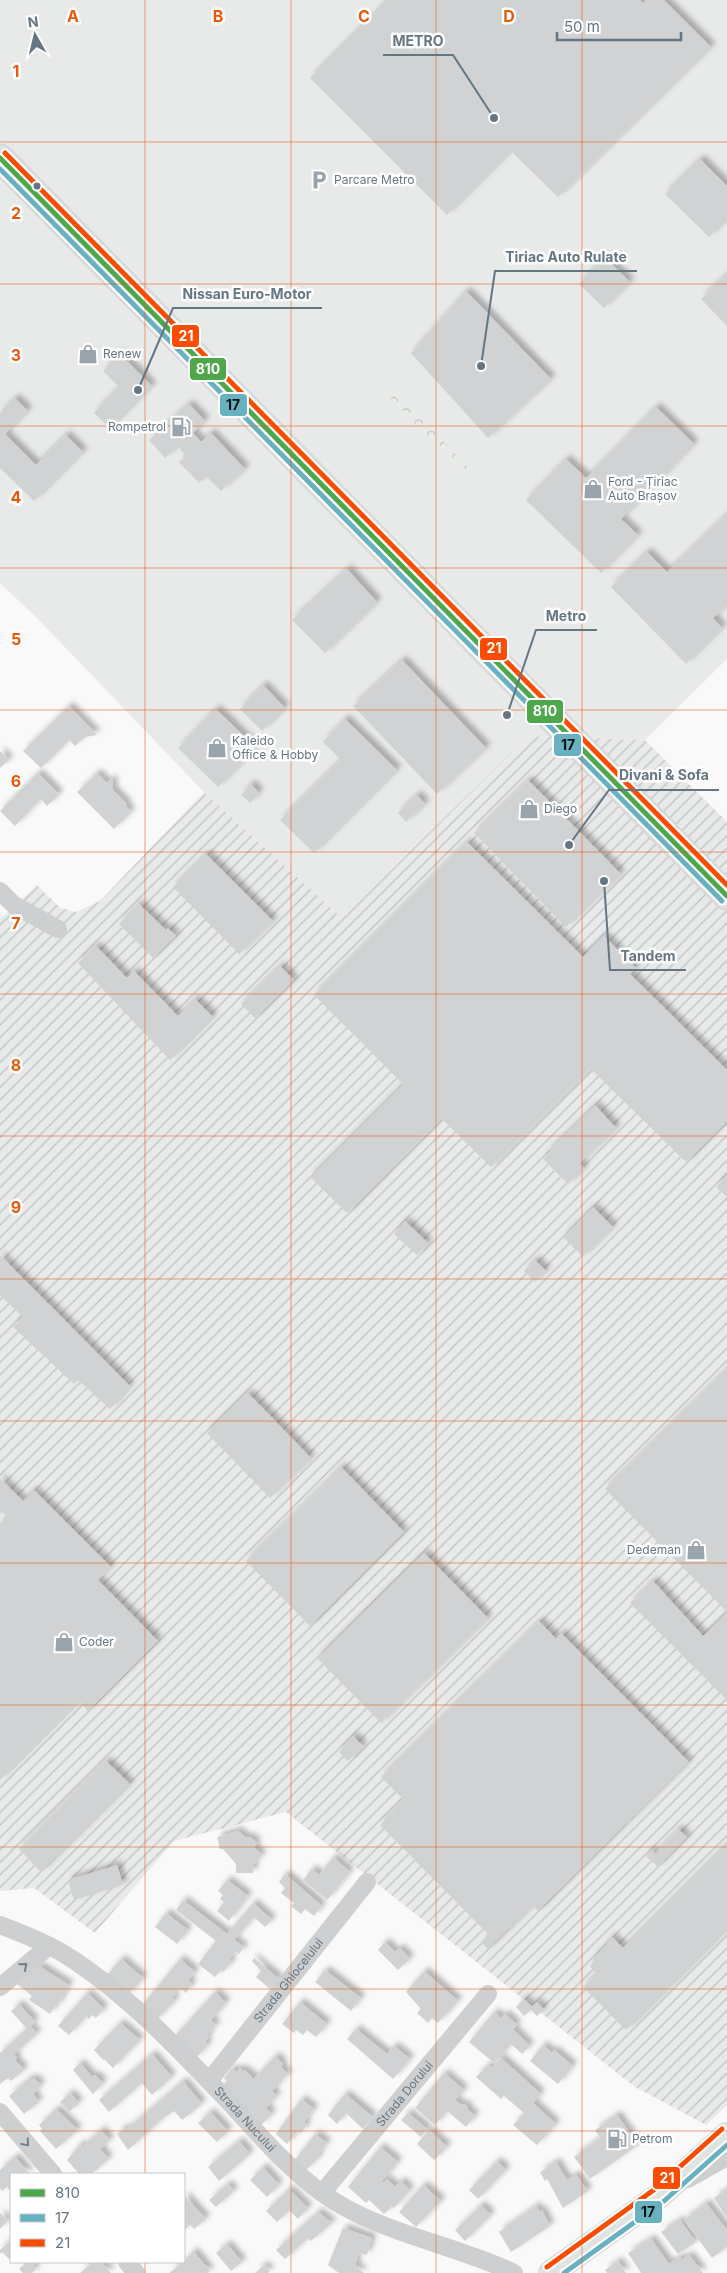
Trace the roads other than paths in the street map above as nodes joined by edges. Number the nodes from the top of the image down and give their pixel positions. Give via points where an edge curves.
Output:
1 (0, 158) edge
2 (0, 891) edge
3 (727, 896) edge
4 (58, 929) dead end
5 (367, 1882) dead end
6 (0, 1925) edge
7 (49, 1946) junction
8 (0, 1986) edge
9 (488, 1994) dead end
10 (209, 2081) junction
11 (0, 2112) edge
12 (727, 2135) edge
13 (727, 2157) edge
14 (52, 2173) edge
15 (322, 2193) junction
16 (660, 2196) junction
17 (127, 2263) edge
18 (136, 2273) edge
19 (514, 2273) edge
20 (551, 2273) edge

1 - 3 main road
2 - 4 street via 14,905
5 - 10 street, Strada Ghiocelului
6 - 7 street, Strada Nucului
8 -> 7 street
7 - 10 street, Strada Nucului via 75,1961 132,2006
9 - 15 street, Strada Dorului
10 - 15 street, Strada Nucului via 277,2154
11 -> 14 street
12 - 16 street
13 - 16 street
15 - 19 street, Strada Nucului via 347,2210
16 - 20 street
17 - 18 street

